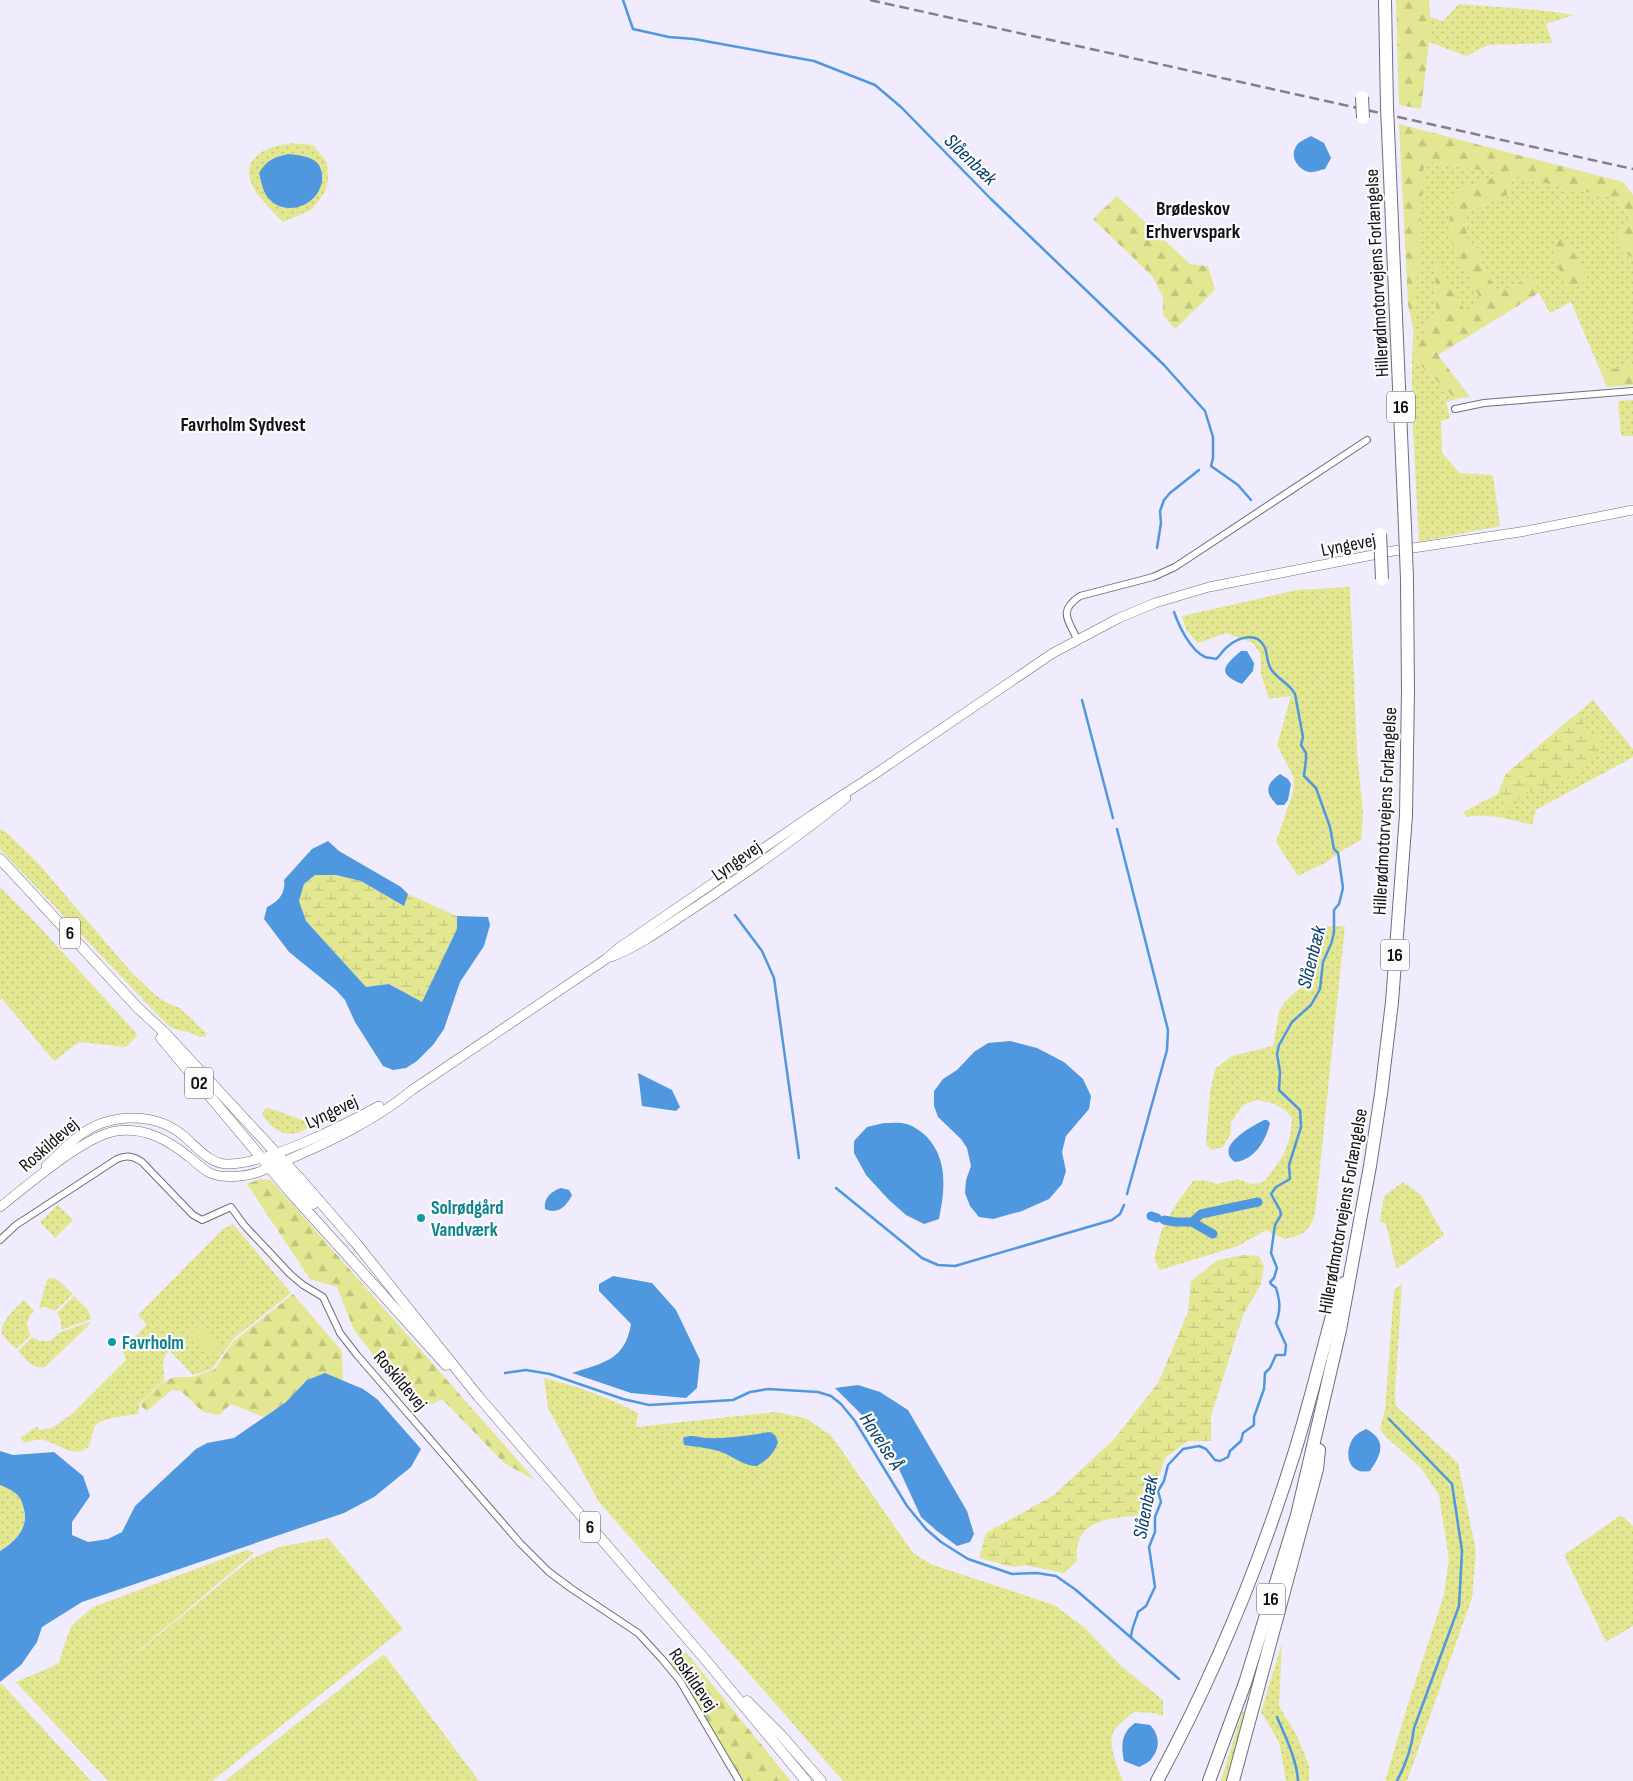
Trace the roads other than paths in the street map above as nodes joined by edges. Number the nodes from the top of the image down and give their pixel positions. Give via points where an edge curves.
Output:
1 (1385, 0) edge
2 (1362, 97) dead end
3 (1363, 118) dead end
4 (1633, 391) edge
5 (1455, 408) dead end
6 (1367, 440) dead end
7 (1633, 510) edge
8 (1380, 534) dead end
9 (1382, 579) dead end
10 (1077, 639) junction
11 (0, 860) edge
12 (138, 1008) junction
13 (412, 1090) junction
14 (269, 1155) junction
15 (277, 1164) junction
16 (22, 1189) junction
17 (0, 1207) edge
18 (0, 1240) edge
19 (1353, 1265) junction
20 (478, 1396) junction
21 (1321, 1414) junction
22 (704, 1658) junction
23 (739, 1781) edge
24 (806, 1781) edge
25 (821, 1781) edge
26 (1157, 1781) edge
27 (1209, 1781) edge
28 (1233, 1781) edge

1 - 19 highway, Hillerødmotorvejens Forlængelse / 16, bridge via 1407,579 1406,815 1392,1002 1377,1121
2 - 3 highway, bridge
4 - 5 street via 1484,402
6 - 10 street via 1175,567 1153,577 1080,596 1071,602 1066,618
7 - 10 main road, Lyngevej via 1209,587 1119,618
8 - 9 highway, bridge
10 - 13 main road, Lyngevej via 812,815
11 - 12 main road, 6
12 - 14 main road, 6 via 165,1033
12 - 14 main road, O2 via 193,1077
13 - 14 main road, Lyngevej via 336,1128
13 - 15 main road, Lyngevej via 347,1132
14 - 15 main road
14 - 15 main road
14 - 16 main road, Roskildevej via 224,1164 206,1156 179,1132 163,1124 140,1118 122,1118 83,1133
15 - 16 main road, Roskildevej via 241,1176 218,1175 201,1167 158,1136 136,1130 116,1131 83,1145
15 - 20 main road, Roskildevej via 390,1304
15 - 20 main road, Roskildevej / 6 via 355,1242
16 - 17 main road, Roskildevej
18 - 23 street, Roskildevej via 16,1225 126,1156 142,1162 193,1215 202,1220 230,1208 290,1274 323,1297 340,1333 363,1362 520,1543 549,1572 638,1634 662,1659 680,1682
19 - 21 highway, Hillerødmotorvejens Forlængelse / 16
19 - 26 highway via 1336,1301 1294,1453 1260,1553 1209,1676
20 - 22 main road, Roskildevej / 6
21 - 27 highway, Hillerødmotorvejens Forlængelse / 16 via 1291,1534 1245,1683
21 - 28 highway via 1317,1469
22 - 24 main road, Roskildevej / 6
22 - 25 main road, Roskildevej / 6 via 781,1735

